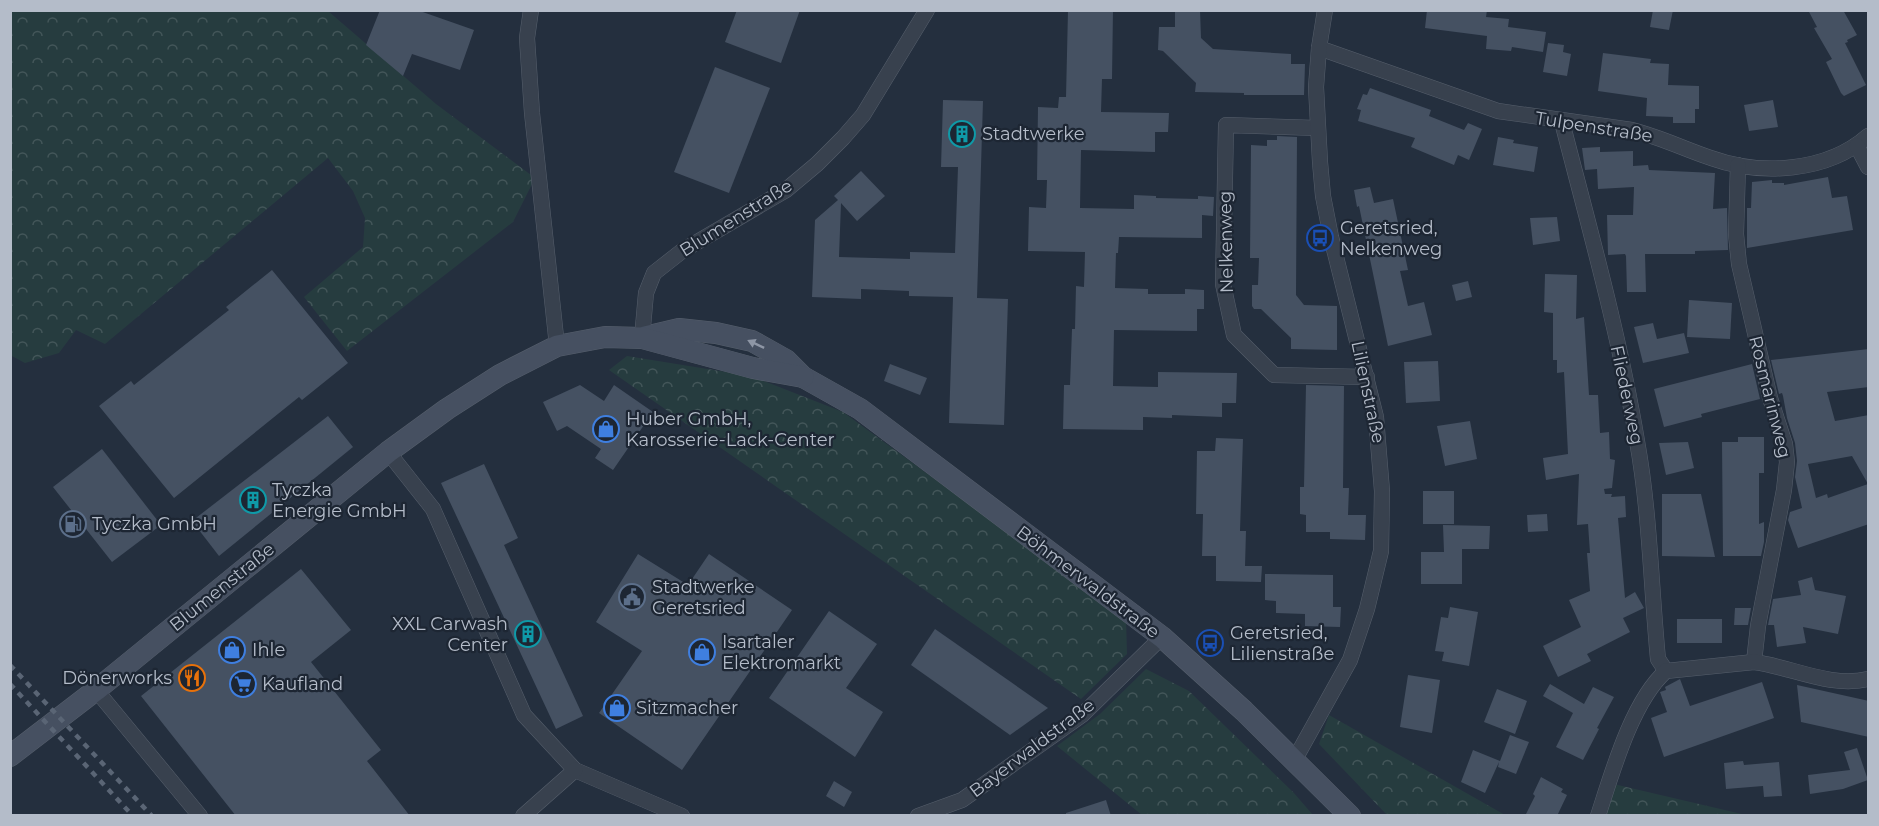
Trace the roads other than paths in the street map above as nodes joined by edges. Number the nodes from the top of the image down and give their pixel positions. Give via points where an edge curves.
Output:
1 (531, 10) edge
2 (927, 10) edge
3 (1325, 10) edge
4 (1319, 48) junction
5 (1562, 122) junction
6 (1317, 128) junction
7 (1863, 141) edge
8 (1738, 165) junction
9 (1869, 167) edge
10 (642, 338) junction
11 (557, 346) junction
12 (1367, 377) junction
13 (388, 452) junction
14 (1162, 637) junction
15 (1754, 662) junction
16 (1666, 671) junction
17 (1869, 679) edge
18 (96, 690) junction
19 (10, 756) edge
20 (1295, 759) junction
21 (575, 770) junction
22 (200, 816) edge
23 (522, 816) edge
24 (682, 816) edge
25 (918, 816) edge
26 (1350, 816) edge
27 (1598, 816) edge

1 - 11 street via 526,38
2 - 10 street, Blumenstraße via 862,115 830,151 786,190 682,251 654,273 646,293
3 - 4 street, Lilienstraße
4 - 5 street, Tulpenstraße via 1498,111
4 - 6 street, Lilienstraße
5 - 8 street, Tulpenstraße via 1653,135
5 - 16 street, Fliederweg via 1637,439 1659,659
6 - 12 street, Lilienstraße via 1331,237
6 - 12 street, Nelkenweg via 1226,125 1223,284 1234,335 1274,375
7 - 8 street, Tulpenstraße via 1833,157 1789,168
7 - 9 street
8 - 15 street, Rosmarinweg via 1739,264 1787,462
10 - 11 street, Blumenstraße via 605,337
10 - 14 street, Böhmerwaldstraße via 753,368 803,377 860,409
11 - 13 street, Blumenstraße via 500,375
12 - 20 street, Lilienstraße via 1381,455 1381,551 1350,660
13 - 18 street, Blumenstraße
13 - 21 street via 433,509 524,714
14 - 20 street, Böhmerwaldstraße
14 - 25 street, Bayerwaldstraße via 1082,715 962,800
15 - 16 street
15 - 17 street via 1830,680
16 - 27 street via 1656,680 1622,746
18 - 19 street, Blumenstraße
18 - 22 street
20 - 26 street, Böhmerwaldstraße
21 - 23 street
21 - 24 street

